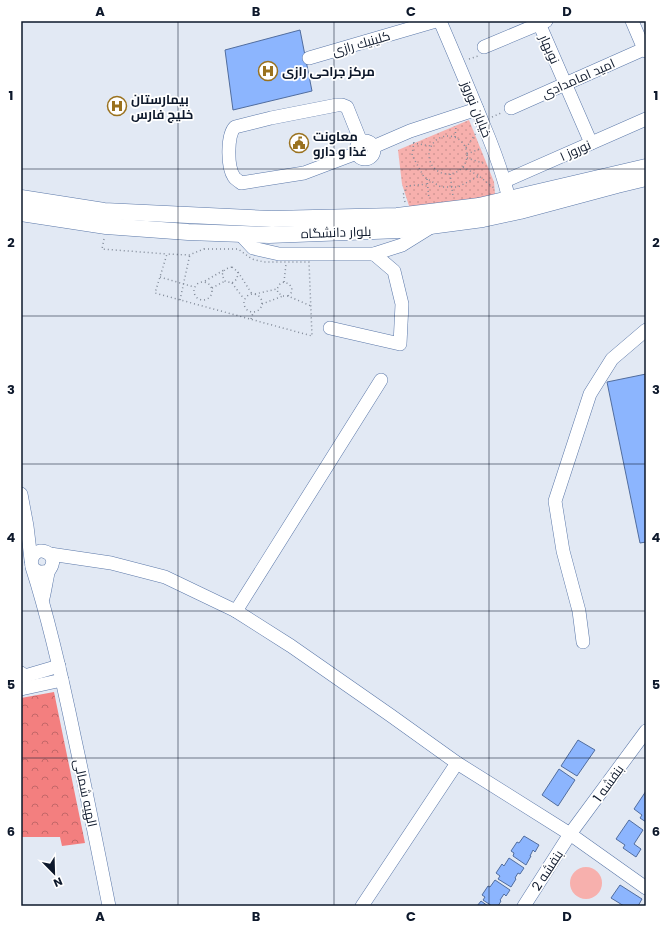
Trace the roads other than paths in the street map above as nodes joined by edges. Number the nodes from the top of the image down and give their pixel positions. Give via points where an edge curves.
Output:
1 (436, 21) edge
2 (440, 21) edge
3 (632, 21) edge
4 (541, 22) edge
5 (484, 47) road end
6 (645, 50) edge
7 (309, 58) dead end
8 (566, 84) junction
9 (511, 108) dead end
10 (477, 109) junction
11 (646, 119) edge
12 (591, 143) junction
13 (364, 147) junction
14 (646, 167) edge
15 (646, 178) edge
16 (504, 181) junction
17 (21, 198) edge
18 (509, 199) junction
19 (21, 213) edge
20 (434, 225) junction
21 (240, 234) junction
22 (374, 254) junction
23 (330, 328) dead end
24 (646, 330) edge
25 (381, 380) dead end
26 (21, 494) edge
27 (27, 526) junction
28 (49, 561) junction
29 (32, 563) junction
30 (43, 600) junction
31 (236, 611) junction
32 (583, 642) dead end
33 (59, 666) junction
34 (21, 673) edge
35 (62, 680) junction
36 (21, 689) edge
37 (646, 731) edge
38 (457, 764) junction
39 (570, 834) junction
40 (646, 888) edge
41 (109, 906) edge
42 (362, 906) edge
43 (524, 906) edge

1 - 7 street, كلينيك رازی
2 - 10 street, خیابان نوروز
3 - 6 street
4 - 5 street
4 - 8 street, نوبهار
6 - 8 street, امید امامدادی
8 - 9 street, امید امامدادی
8 - 12 street, نوبهار
10 - 13 street
10 - 16 street, خیابان نوروز
11 - 12 street, نوروز ۱
12 - 16 street, نوروز ۱
13 - 13 street via 347,107 333,106 235,126 230,136 230,168 234,177 241,183 304,173
14 - 18 main road, بلوار دانشگاه
15 - 20 main road, بلوار دانشگاه via 498,216
16 - 18 street, خیابان نوروز
17 - 18 main road, بلوار دانشگاه via 104,211 272,219 401,215 479,206
19 - 21 main road, بلوار دانشگاه via 106,226
20 - 21 main road, بلوار دانشگاه via 400,230
20 - 22 street via 402,245
21 - 22 street via 253,248 286,258
22 - 23 street via 394,270 402,304 400,344
24 - 32 street via 612,359 590,394 555,502 579,611
25 - 31 street
26 - 27 street, الهیه شمالی
27 - 28 street
27 - 29 street, الهیه شمالی
28 - 29 street via 43,572 37,571
28 - 29 street via 39,551 34,555
28 - 30 street
28 - 31 street via 82,560 111,563 165,577
29 - 30 street, الهیه شمالی
30 - 33 street, الهیه شمالی
31 - 38 street via 291,646
33 - 34 street via 25,676
33 - 35 street, الهیه شمالی
35 - 36 street
35 - 41 street, الهیه شمالی
37 - 39 street, بنفشه 1
38 - 39 street
38 - 42 street
39 - 40 street
39 - 43 street, بنفشه 2

